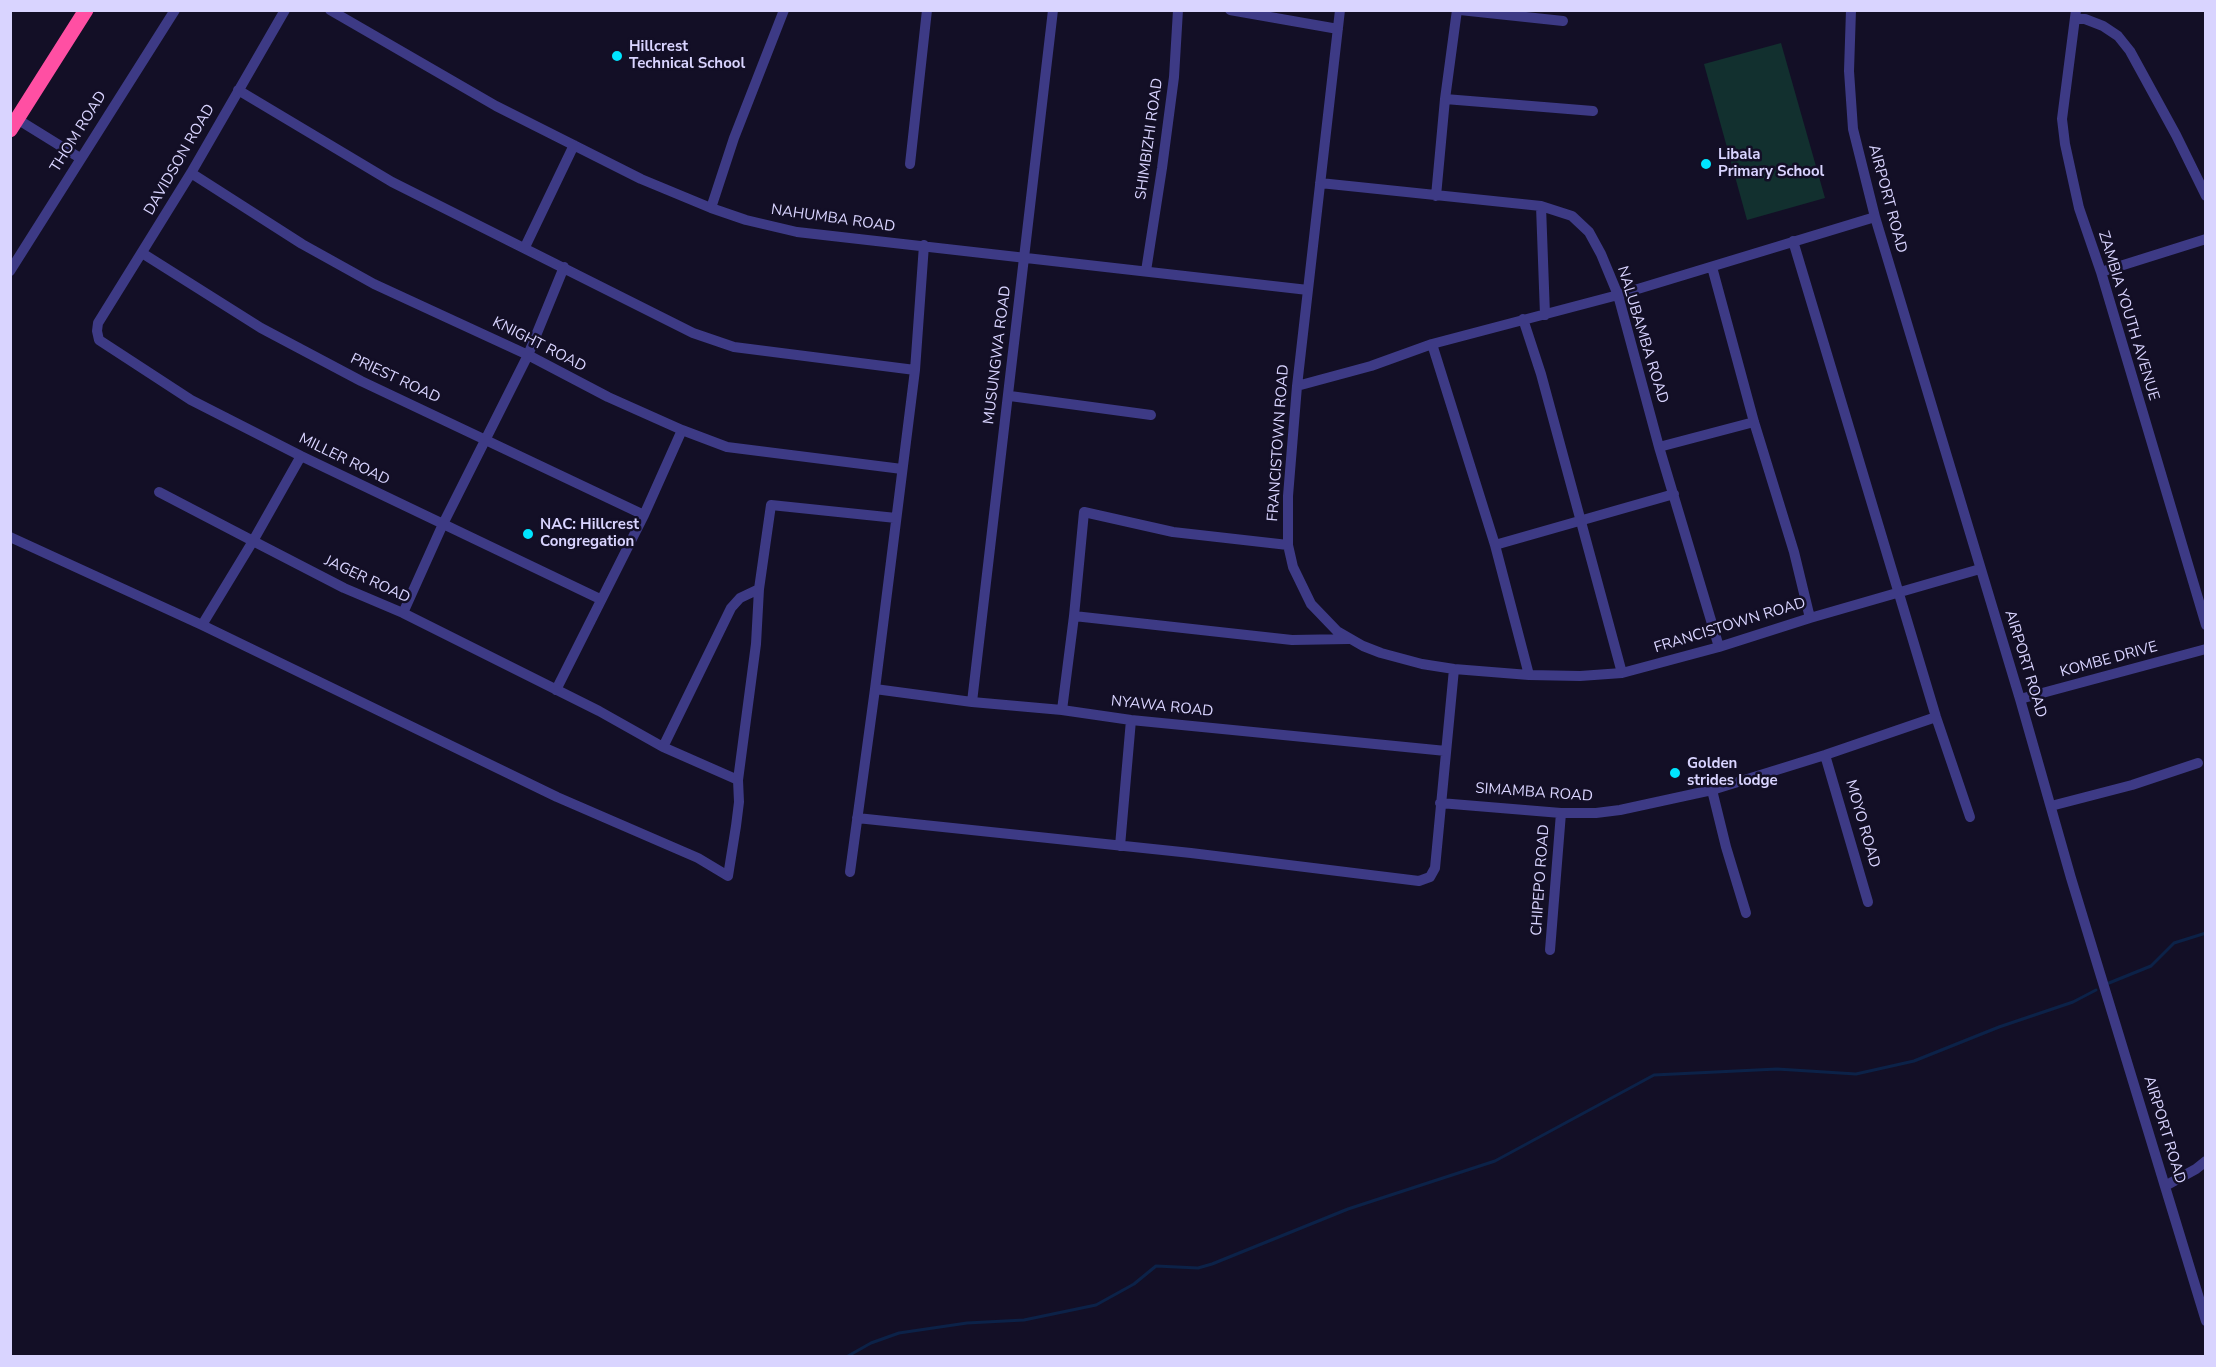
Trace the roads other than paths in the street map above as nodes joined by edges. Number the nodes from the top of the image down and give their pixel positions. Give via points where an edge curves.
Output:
1 (86, 10) edge
2 (175, 10) edge
3 (285, 10) edge
4 (330, 10) edge
5 (784, 10) edge
6 (927, 10) edge
7 (1053, 10) edge
8 (1179, 10) edge
9 (1230, 10) edge
10 (1341, 10) edge
11 (1458, 10) edge
12 (1851, 10) edge
13 (2075, 15) edge
14 (1563, 21) dead end
15 (1338, 29) junction
16 (238, 90) junction
17 (1445, 99) junction
18 (1593, 111) dead end
19 (14, 124) edge
20 (574, 145) junction
21 (80, 158) junction
22 (910, 164) dead end
23 (190, 172) junction
24 (1320, 183) junction
25 (1437, 196) junction
26 (2205, 196) edge
27 (1541, 206) junction
28 (711, 208) junction
29 (1875, 217) junction
30 (2205, 239) edge
31 (1793, 241) junction
32 (924, 245) junction
33 (525, 247) junction
34 (142, 253) junction
35 (1024, 258) junction
36 (564, 267) junction
37 (1712, 267) junction
38 (10, 271) edge
39 (1146, 271) junction
40 (2101, 272) junction
41 (1308, 290) junction
42 (1618, 295) junction
43 (1545, 315) junction
44 (1523, 319) junction
45 (98, 322) joint
46 (1432, 344) junction
47 (528, 355) junction
48 (915, 370) junction
49 (1297, 386) junction
50 (1010, 396) junction
51 (1151, 415) dead end
52 (1754, 422) junction
53 (682, 430) junction
54 (486, 438) junction
55 (1659, 447) junction
56 (301, 456) junction
57 (902, 469) junction
58 (159, 492) dead end
59 (1674, 494) junction
60 (644, 515) junction
61 (896, 518) junction
62 (1581, 520) junction
63 (443, 524) junction
64 (10, 537) edge
65 (253, 541) junction
66 (1288, 545) junction
67 (1495, 545) junction
68 (1980, 569) junction
69 (759, 589) junction
70 (1899, 591) junction
71 (600, 599) junction
72 (403, 613) junction
73 (1074, 616) junction
74 (1810, 618) junction
75 (202, 625) junction
76 (2205, 625) edge
77 (1348, 639) junction
78 (1719, 647) junction
79 (2205, 649) edge
80 (1454, 669) junction
81 (1622, 673) junction
82 (1529, 675) junction
83 (875, 689) junction
84 (556, 690) junction
85 (2020, 699) junction
86 (972, 702) junction
87 (1062, 710) junction
88 (1936, 717) junction
89 (1131, 720) junction
90 (663, 747) junction
91 (1446, 752) junction
92 (1825, 755) junction
93 (2198, 763) dead end
94 (738, 780) junction
95 (1712, 790) junction
96 (1440, 803) junction
97 (2051, 806) junction
98 (1561, 813) junction
99 (1970, 817) dead end
100 (857, 818) junction
101 (1120, 846) junction
102 (850, 872) dead end
103 (1868, 902) dead end
104 (1746, 913) dead end
105 (1550, 950) dead end
106 (2205, 1161) edge
107 (2165, 1186) junction
108 (2205, 1321) edge

1 - 19 highway
2 - 21 street, THOM ROAD
3 - 16 street, DAVIDSON ROAD
4 - 20 street, NAHUMBA ROAD via 496,106
5 - 28 street
6 - 22 street
7 - 35 street, MUSUNGWA ROAD
8 - 39 street, SHIMBIZHI ROAD
9 - 15 street
10 - 15 street, FRANCISTOWN ROAD
11 - 14 street
11 - 17 street
12 - 29 street, AIRPORT ROAD via 1849,71 1853,129
13 - 26 street via 2103,26 2130,51
13 - 40 street, ZAMBIA YOUTH AVENUE via 2062,119 2079,208
15 - 24 street, FRANCISTOWN ROAD
16 - 23 street, DAVIDSON ROAD
16 - 33 street via 392,182
17 - 18 street
17 - 25 street
19 - 21 street
20 - 28 street, NAHUMBA ROAD
20 - 33 street
21 - 38 street, THOM ROAD
23 - 34 street, DAVIDSON ROAD
23 - 47 street, KNIGHT ROAD via 302,244 374,284
24 - 25 street, NALUBAMBA ROAD
24 - 41 street, FRANCISTOWN ROAD
25 - 27 street, NALUBAMBA ROAD
27 - 42 street, NALUBAMBA ROAD via 1572,216 1589,232
27 - 43 street
28 - 32 street, NAHUMBA ROAD via 797,232
29 - 31 street
29 - 68 street, AIRPORT ROAD
30 - 40 street
31 - 37 street
31 - 70 street
32 - 35 street, NAHUMBA ROAD
32 - 48 street
33 - 36 street
34 - 45 street, DAVIDSON ROAD
34 - 54 street, PRIEST ROAD via 261,328 361,381
35 - 39 street, NAHUMBA ROAD
35 - 50 street, MUSUNGWA ROAD
36 - 47 street
36 - 48 street via 693,333 734,347
37 - 42 street
37 - 52 street
39 - 41 street, NAHUMBA ROAD
40 - 76 street, ZAMBIA YOUTH AVENUE
41 - 49 street, FRANCISTOWN ROAD
42 - 43 street
42 - 55 street, NALUBAMBA ROAD
43 - 44 street
44 - 46 street
44 - 62 street
45 - 56 street, MILLER ROAD via 99,340 106,345 191,400
46 - 49 street
46 - 67 street
47 - 53 street, KNIGHT ROAD
47 - 54 street
48 - 57 street
49 - 66 street, FRANCISTOWN ROAD
50 - 51 street
50 - 86 street, MUSUNGWA ROAD
52 - 55 street
52 - 74 street
53 - 57 street, KNIGHT ROAD via 727,447
53 - 60 street
54 - 60 street, PRIEST ROAD
54 - 63 street
55 - 59 street, NALUBAMBA ROAD
56 - 63 street, MILLER ROAD
56 - 65 street
57 - 61 street
58 - 65 street, JAGER ROAD
59 - 62 street
59 - 78 street, NALUBAMBA ROAD
60 - 71 street
61 - 69 street via 771,505
61 - 83 street
62 - 67 street
62 - 81 street
63 - 71 street, MILLER ROAD
63 - 72 street
64 - 75 street
65 - 72 street, JAGER ROAD
65 - 75 street
66 - 73 street via 1173,532 1084,512
66 - 77 street, FRANCISTOWN ROAD via 1293,567 1311,604
67 - 82 street
68 - 70 street, FRANCISTOWN ROAD
68 - 85 street, AIRPORT ROAD
69 - 90 street via 740,598 731,608
69 - 94 street via 756,644
70 - 74 street, FRANCISTOWN ROAD
70 - 88 street
71 - 84 street
72 - 84 street, JAGER ROAD
73 - 77 street via 1292,640
73 - 87 street
74 - 78 street, FRANCISTOWN ROAD
75 - 94 street via 556,797 698,858 728,876 739,802
77 - 80 street, FRANCISTOWN ROAD via 1401,659
78 - 81 street, FRANCISTOWN ROAD
79 - 85 street, KOMBE DRIVE
80 - 82 street, FRANCISTOWN ROAD
80 - 91 street
81 - 82 street, FRANCISTOWN ROAD
83 - 86 street, NYAWA ROAD
83 - 100 street
84 - 90 street, JAGER ROAD
85 - 97 street, AIRPORT ROAD
86 - 87 street, NYAWA ROAD
87 - 89 street, NYAWA ROAD
88 - 92 street, SIMAMBA ROAD
88 - 99 street
89 - 91 street, NYAWA ROAD
89 - 101 street
90 - 94 street, JAGER ROAD
91 - 96 street
92 - 95 street, SIMAMBA ROAD
92 - 103 street, MOYO ROAD
93 - 97 street
95 - 98 street, SIMAMBA ROAD via 1620,810
95 - 104 street
96 - 98 street, SIMAMBA ROAD
96 - 101 street via 1435,868 1430,877 1419,881
97 - 107 street, AIRPORT ROAD
98 - 105 street, CHIPEPO ROAD
100 - 101 street
100 - 102 street
106 - 107 street
107 - 108 street, AIRPORT ROAD

